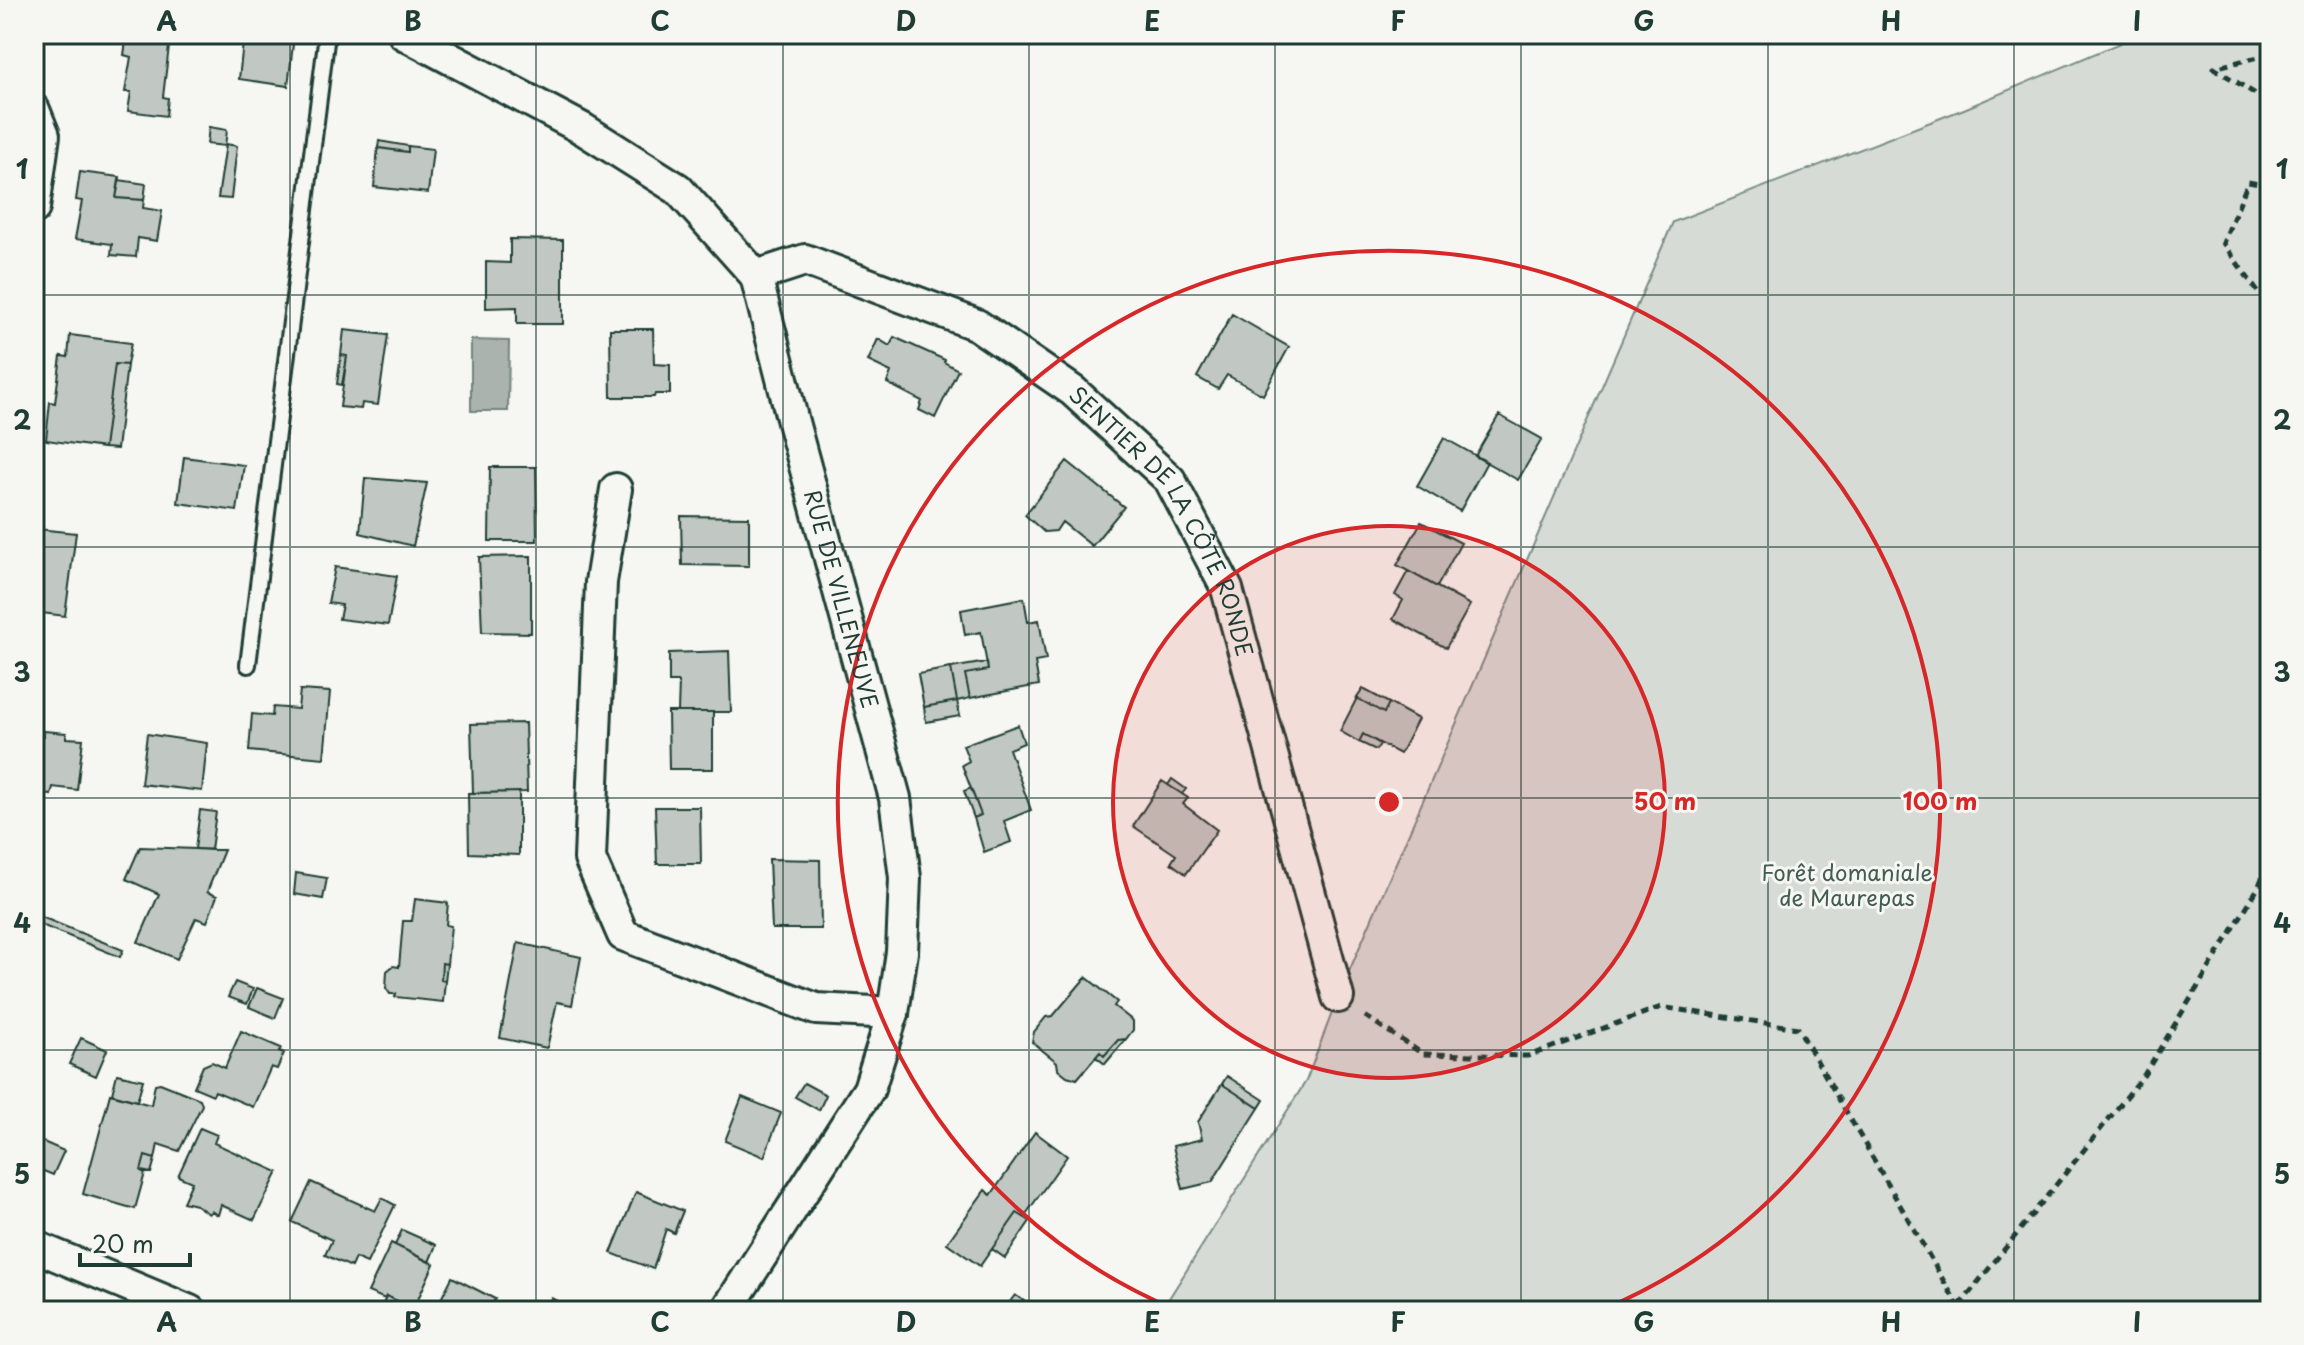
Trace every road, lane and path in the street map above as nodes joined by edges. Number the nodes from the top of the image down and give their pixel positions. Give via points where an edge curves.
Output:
1 (327, 34) edge
2 (404, 34) edge
3 (2270, 54) edge
4 (2270, 103) edge
5 (34, 110) edge
6 (2270, 186) edge
7 (34, 208) edge
8 (756, 276) junction
9 (2270, 309) edge
10 (616, 489) dead end
11 (248, 665) dead end
12 (2270, 859) edge
13 (1338, 997) joint
14 (893, 1013) junction
15 (34, 1246) edge
16 (1960, 1309) edge
17 (190, 1311) edge
18 (726, 1311) edge

1 - 11 lane
2 - 8 street, RUE DE VILLENEUVE via 583,129 678,189
3 - 4 path via 2214,68
5 - 7 street via 44,135
6 - 9 path via 2248,182 2223,243
8 - 13 street, SENTIER DE LA CÔTE RONDE via 805,260 977,325 1073,391 1170,480 1227,589
8 - 14 street, RUE DE VILLENEUVE via 895,798 905,878
10 - 14 street via 601,582 590,859 623,935 816,1009
12 - 16 path via 2258,888 2144,1075
13 - 16 path via 1423,1054 1528,1056 1661,1007 1798,1028
14 - 18 street, RUE DE VILLENEUVE via 869,1089
15 - 17 street

